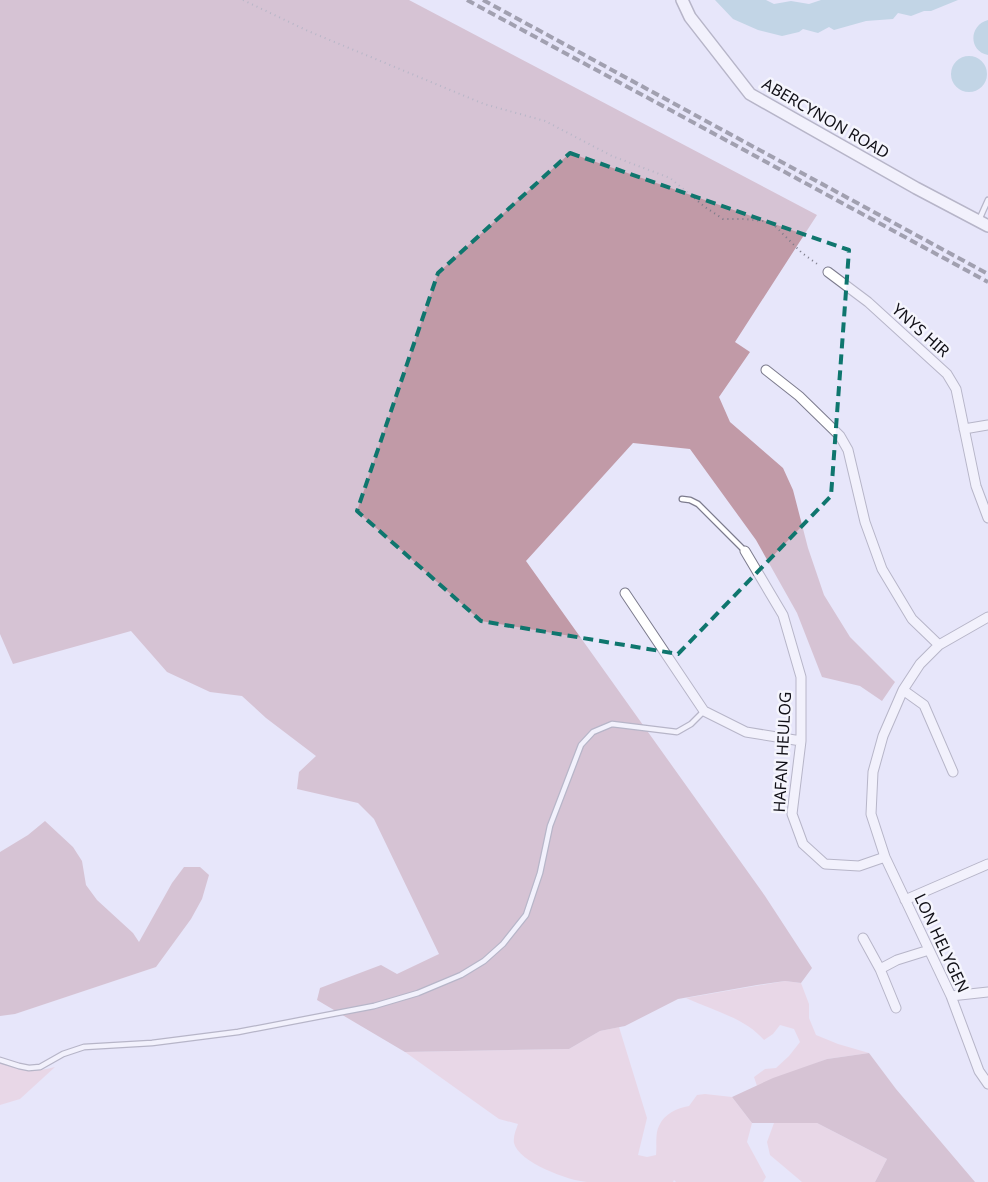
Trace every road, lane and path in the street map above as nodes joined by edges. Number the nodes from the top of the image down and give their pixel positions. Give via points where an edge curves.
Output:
1 (243, 0) edge
2 (682, 0) edge
3 (988, 200) edge
4 (983, 224) edge
5 (828, 272) joint
6 (766, 370) dead end
7 (988, 425) edge
8 (964, 429) junction
9 (682, 499) dead end
10 (988, 518) edge
11 (745, 551) joint
12 (625, 593) dead end
13 (988, 617) edge
14 (939, 645) junction
15 (903, 690) junction
16 (704, 711) junction
17 (801, 741) junction
18 (953, 772) dead end
19 (885, 857) junction
20 (988, 864) edge
21 (905, 900) junction
22 (863, 938) dead end
23 (930, 950) junction
24 (880, 969) junction
25 (988, 992) edge
26 (951, 996) junction
27 (896, 1008) dead end
28 (0, 1060) edge
29 (988, 1084) edge

1 - 5 path via 308,31 484,104 544,121 612,156 670,178 723,219 771,222 802,253
2 - 4 street, ABERCYNON ROAD via 690,17 750,94
3 - 4 lane
5 - 8 street, YNYS HIR via 868,302 947,374 956,389
6 - 14 street via 799,396 840,436 848,450 865,522 882,569 912,619
7 - 8 street
8 - 10 street, YNYS HIR via 976,486
9 - 11 lane via 698,504
11 - 17 street, HAFAN HEULOG via 783,616 800,677
12 - 16 street
13 - 14 street
14 - 15 street via 920,664
15 - 18 street via 924,705
15 - 19 street, LON HELYGEN via 883,736 873,772 871,814
16 - 17 street via 746,732
16 - 28 lane via 677,732 612,724 593,732 581,745 554,817 526,915 503,944 484,961 460,975 418,993 374,1006 238,1032 152,1043 84,1046 40,1067 29,1068
17 - 19 street, HAFAN HEULOG via 792,814 803,844 825,864 859,866
19 - 21 street, LON HELYGEN
20 - 21 street
21 - 23 street, LON HELYGEN
22 - 24 street
23 - 24 street
23 - 26 street, LON HELYGEN
24 - 27 street
25 - 26 street
26 - 29 street, LON HELYGEN via 979,1072

